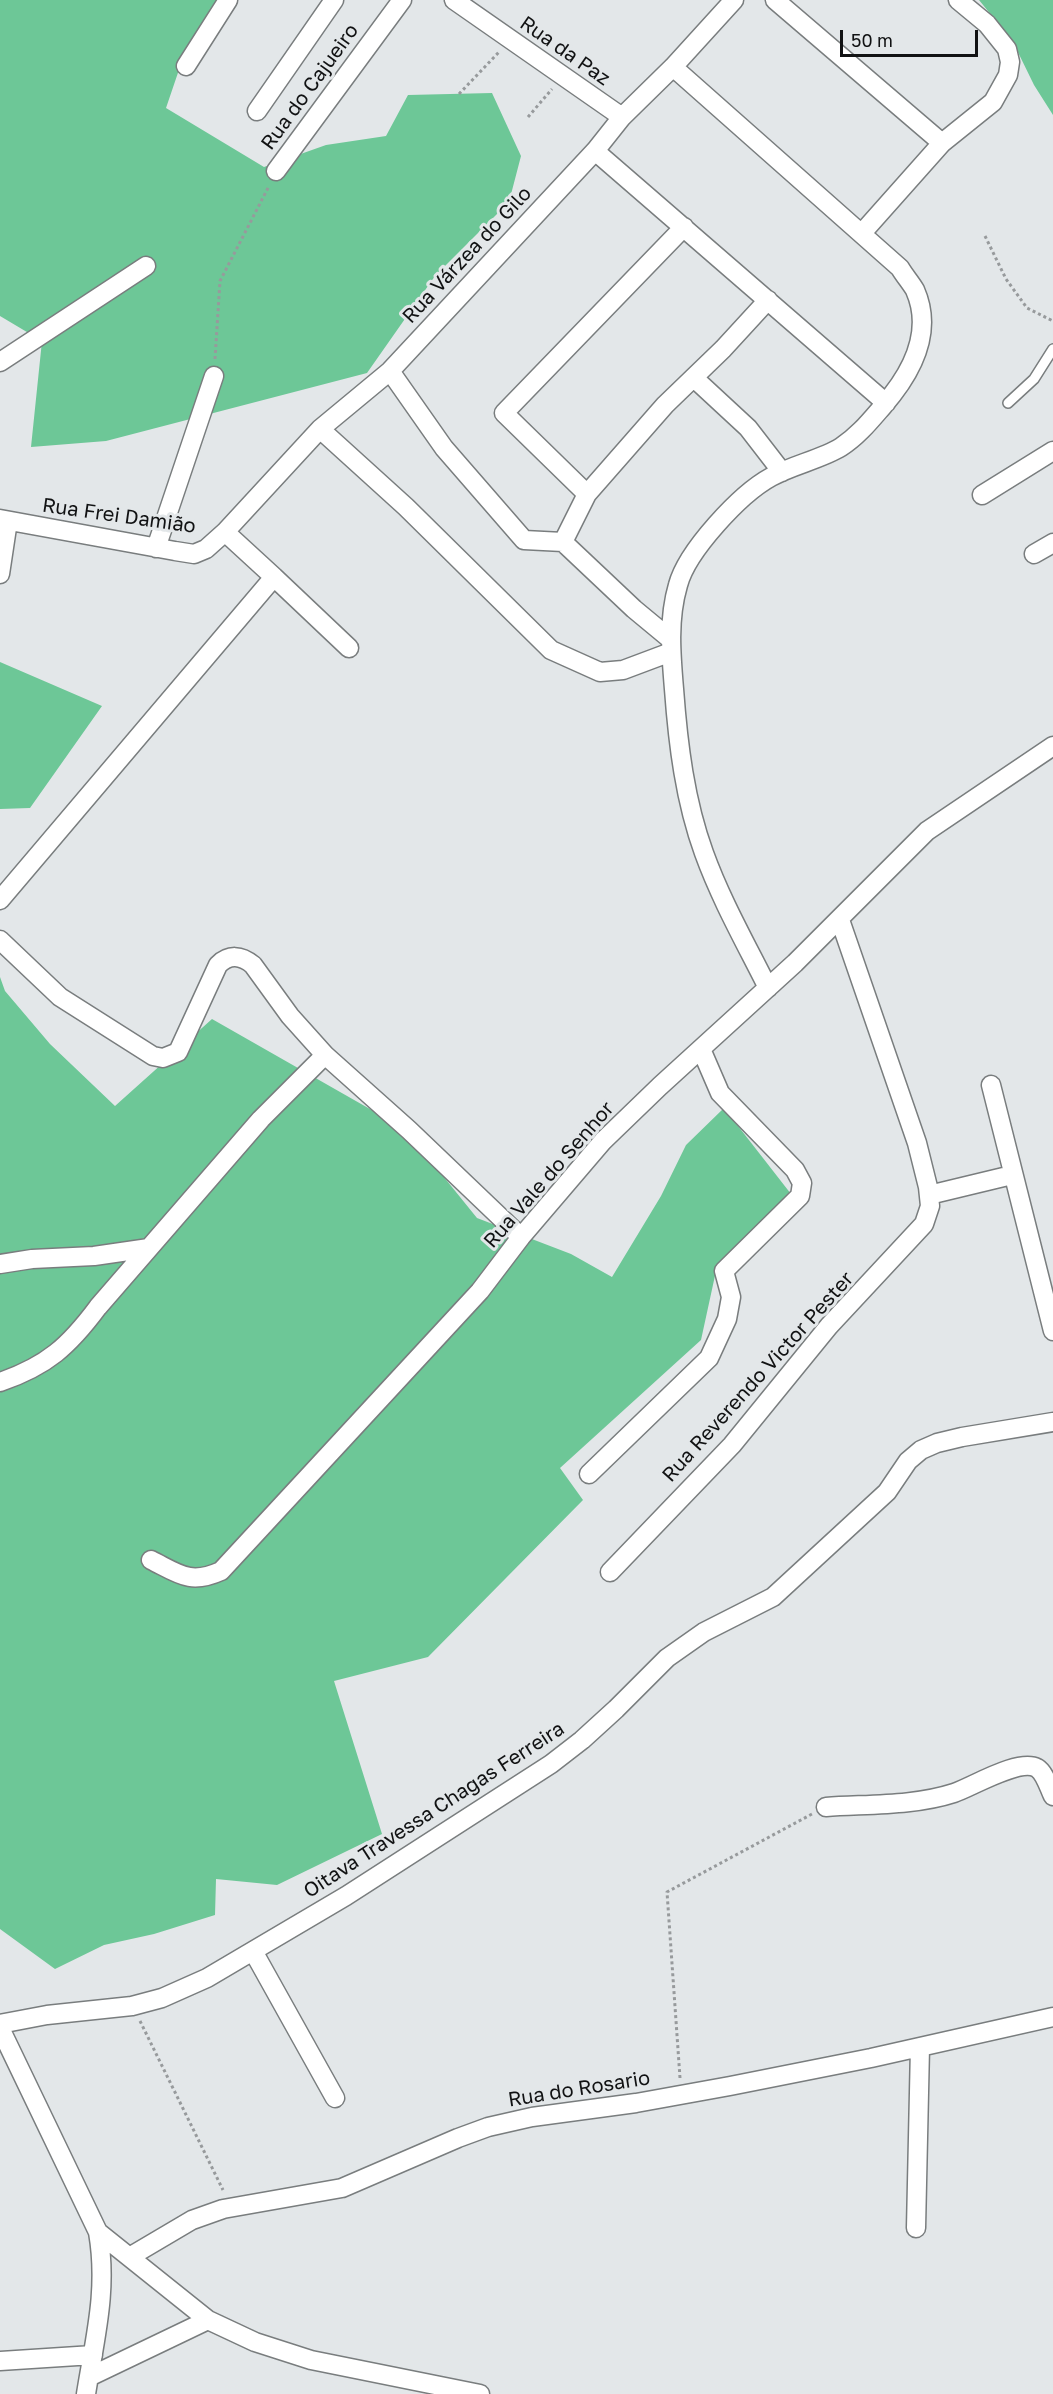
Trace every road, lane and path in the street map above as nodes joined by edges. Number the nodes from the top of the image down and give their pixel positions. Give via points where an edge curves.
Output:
1 (228, 0) edge
2 (334, 0) edge
3 (402, 0) edge
4 (454, 0) edge
5 (734, 0) edge
6 (775, 0) edge
7 (958, 0) edge
8 (511, 40) junction
9 (186, 66) dead end
10 (673, 67) junction
11 (563, 76) junction
12 (459, 94) dead end
13 (257, 111) dead end
14 (528, 117) dead end
15 (622, 117) junction
16 (942, 143) junction
17 (595, 151) junction
18 (276, 171) joint
19 (684, 227) junction
20 (862, 233) junction
21 (985, 236) dead end
22 (146, 266) dead end
23 (768, 300) junction
24 (1053, 321) edge
25 (1053, 349) edge
26 (0, 362) edge
27 (390, 371) junction
28 (214, 376) joint
29 (694, 378) junction
30 (886, 403) junction
31 (1008, 403) dead end
32 (320, 429) junction
33 (1053, 451) edge
34 (782, 472) junction
35 (587, 494) junction
36 (982, 495) dead end
37 (4, 520) edge
38 (225, 532) junction
39 (563, 542) junction
40 (1053, 543) edge
41 (156, 548) junction
42 (1034, 554) dead end
43 (0, 574) edge
44 (274, 577) junction
45 (670, 645) junction
46 (349, 648) dead end
47 (1053, 746) edge
48 (0, 900) edge
49 (840, 920) junction
50 (0, 940) edge
51 (768, 988) junction
52 (701, 1049) junction
53 (325, 1055) junction
54 (991, 1085) dead end
55 (1012, 1175) junction
56 (929, 1201) junction
57 (521, 1237) junction
58 (149, 1248) junction
59 (0, 1264) edge
60 (1053, 1331) edge
61 (0, 1382) edge
62 (1053, 1422) edge
63 (589, 1474) dead end
64 (151, 1560) dead end
65 (610, 1572) dead end
66 (1053, 1796) edge
67 (826, 1807) joint
68 (254, 1951) junction
69 (132, 2006) junction
70 (1053, 2017) edge
71 (0, 2026) edge
72 (920, 2047) junction
73 (681, 2095) junction
74 (335, 2098) dead end
75 (231, 2207) junction
76 (916, 2228) dead end
77 (98, 2232) junction
78 (131, 2256) junction
79 (208, 2320) junction
80 (93, 2355) junction
81 (0, 2361) edge
82 (87, 2386) edge
83 (480, 2394) edge

1 - 9 street
2 - 13 street
3 - 18 street, Rua do Cajueiro
4 - 8 street, Rua da Paz
5 - 10 street, Rua Várzea do Gilo
6 - 16 street
7 - 16 street via 987,24 1007,50 1010,62 1008,75 993,102
8 - 11 street, Rua da Paz
8 - 12 path
10 - 15 street, Rua Várzea do Gilo
10 - 20 street
11 - 14 path
11 - 15 street, Rua da Paz
15 - 17 street, Rua Várzea do Gilo
16 - 20 street
17 - 19 street
17 - 27 street, Rua Várzea do Gilo
18 - 28 path via 220,281
19 - 23 street
19 - 35 street via 504,414
20 - 30 street via 900,268 915,291 920,315 917,356
21 - 24 path via 1006,279 1027,308
22 - 26 street
23 - 29 street
23 - 30 street
25 - 31 lane via 1034,379
27 - 32 street, Rua Várzea do Gilo
27 - 39 street via 444,448 524,540
28 - 41 street
29 - 34 street via 748,428
29 - 35 street via 665,405
30 - 34 street via 860,433 839,448
32 - 38 street, Rua Várzea do Gilo
32 - 45 street via 406,507 551,650 600,672 623,670
33 - 36 street
34 - 45 street via 743,497 690,561 678,585
35 - 39 street
37 - 41 street, Rua Frei Damião
37 - 43 street
38 - 41 street, Rua Frei Damião via 194,554
38 - 44 street
39 - 45 street
40 - 42 street
44 - 46 street
44 - 48 street
45 - 51 street via 678,747 697,830 716,882
47 - 49 street, Rua Vale do Senhor via 927,831
49 - 51 street, Rua Vale do Senhor
49 - 56 street via 917,1143
50 - 53 street via 60,997 153,1056 163,1058 178,1052 218,965 225,958 245,958
51 - 52 street, Rua Vale do Senhor
52 - 57 street, Rua Vale do Senhor via 603,1141
52 - 63 street via 720,1093 795,1170 802,1183 800,1196 724,1271 731,1297 727,1319 710,1358
53 - 57 street
53 - 58 street via 261,1119
54 - 55 street
55 - 56 street
55 - 60 street
56 - 65 street, Rua Reverendo Victor Pester via 924,1224 829,1326 732,1445
57 - 64 street, Rua Vale do Senhor via 480,1290 221,1571 206,1578 187,1578
58 - 59 street via 94,1257
58 - 61 street via 79,1332 29,1372
62 - 68 street, Oitava Travessa Chagas Ferreira via 962,1437 921,1450 908,1461 887,1492 773,1597 704,1632 666,1658 616,1709 551,1764
66 - 67 street via 1037,1768 1027,1766 922,1800
67 - 73 path via 667,1892
68 - 69 street, Oitava Travessa Chagas Ferreira via 207,1978
68 - 74 street
69 - 71 street, Oitava Travessa Chagas Ferreira via 47,2015
69 - 75 path
70 - 72 street, Rua do Rosario
71 - 77 street
72 - 73 street, Rua do Rosario
72 - 76 street
73 - 75 street, Rua do Rosario via 488,2127 342,2188
75 - 78 street, Rua do Rosario via 192,2220
77 - 78 street
77 - 80 street via 103,2271
78 - 79 street
79 - 82 street
79 - 83 street via 255,2342 311,2360
80 - 81 street
80 - 82 street

